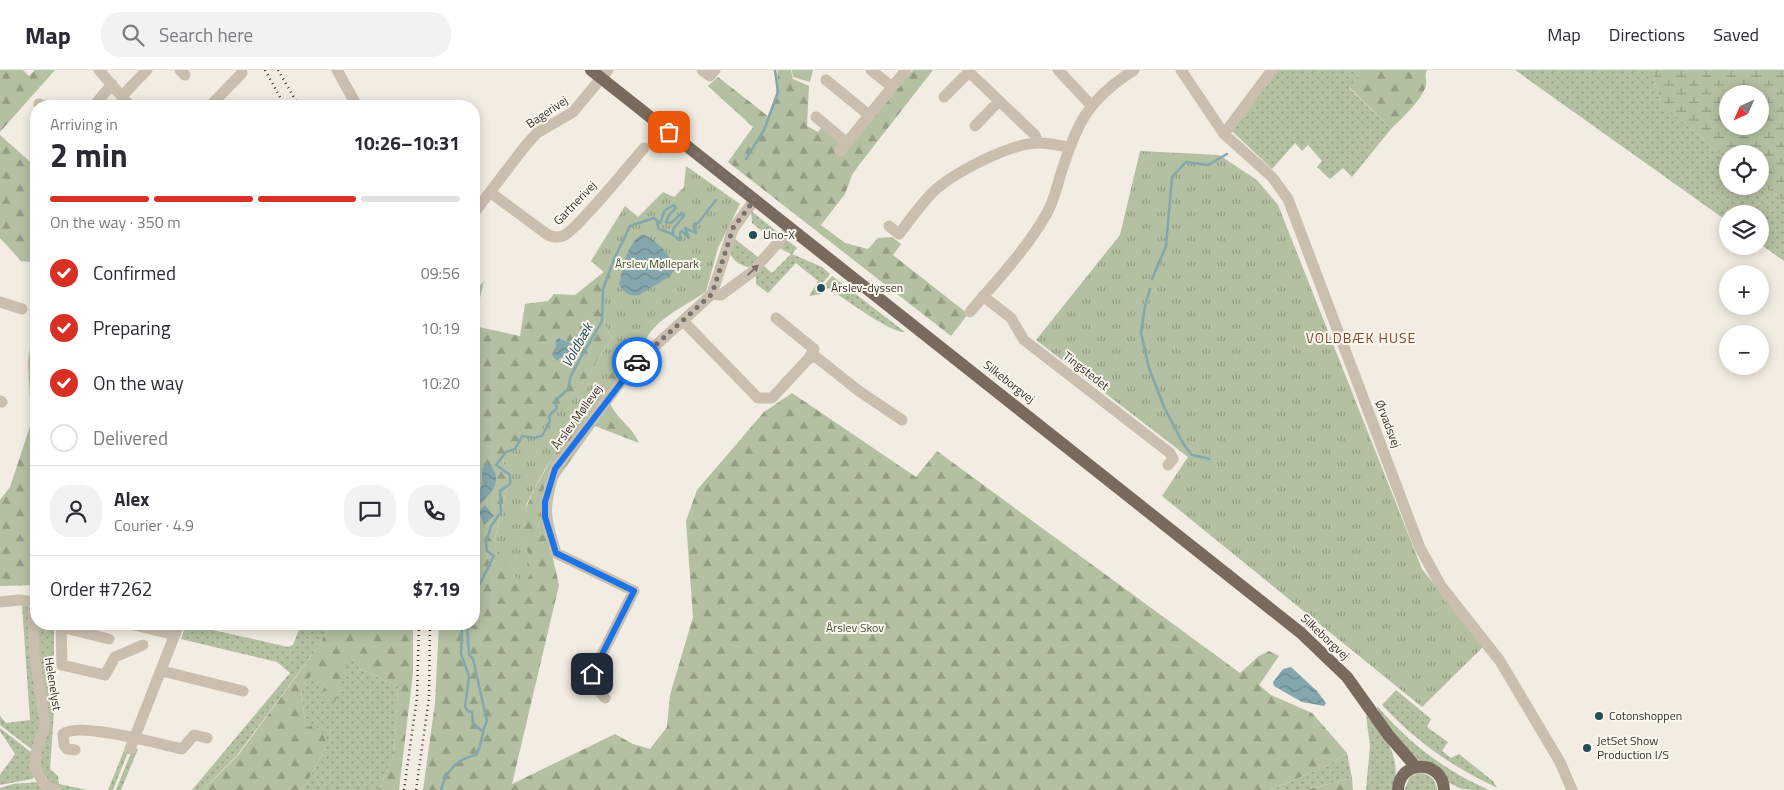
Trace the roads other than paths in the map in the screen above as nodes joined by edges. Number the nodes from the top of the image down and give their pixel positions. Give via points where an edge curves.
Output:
1 (99, 70) edge
2 (147, 70) edge
3 (338, 70) edge
4 (590, 70) edge
5 (702, 70) edge
6 (714, 70) edge
7 (871, 70) edge
8 (906, 70) edge
9 (1058, 70) edge
10 (1134, 70) edge
11 (1181, 70) edge
12 (1272, 70) edge
13 (242, 73) dead end
14 (604, 74) edge
15 (826, 80) dead end
16 (112, 84) junction
17 (892, 87) junction
18 (122, 96) junction
19 (944, 98) dead end
20 (99, 100) edge
21 (125, 100) edge
22 (216, 100) edge
23 (354, 100) edge
24 (999, 101) junction
25 (1091, 105) junction
26 (869, 115) junction
27 (816, 117) dead end
28 (975, 126) dead end
29 (1224, 134) junction
30 (1038, 143) junction
31 (1069, 147) junction
32 (644, 148) dead end
33 (491, 193) junction
34 (755, 199) junction
35 (480, 206) edge
36 (889, 226) dead end
37 (791, 228) junction
38 (712, 294) junction
39 (983, 296) junction
40 (0, 302) edge
41 (22, 309) dead end
42 (970, 312) dead end
43 (776, 318) dead end
44 (683, 321) junction
45 (810, 358) junction
46 (902, 420) dead end
47 (1168, 465) dead end
48 (30, 601) edge
49 (0, 602) edge
50 (34, 630) edge
51 (62, 630) edge
52 (79, 630) edge
53 (177, 630) edge
54 (109, 639) dead end
55 (144, 645) dead end
56 (162, 671) junction
57 (243, 691) dead end
58 (606, 698) dead end
59 (1389, 736) junction
60 (207, 738) dead end
61 (132, 744) junction
62 (75, 750) dead end
63 (1416, 766) junction
64 (1404, 774) junction
65 (1447, 789) edge
66 (55, 790) edge
67 (1398, 790) edge
68 (1572, 790) edge

1 - 16 street
2 - 18 street
3 - 23 street
4 - 14 main road, Silkeborgvej
5 - 6 street via 710,76
7 - 17 street
8 - 17 street
9 - 25 street
10 - 25 street
11 - 29 street, Ørvadsvej
12 - 29 street
13 - 22 street
14 - 33 street, Bagerivej via 573,112 537,133
14 - 34 main road, Silkeborgvej
15 - 26 street
16 - 18 street
16 - 20 street
17 - 26 street
18 - 21 street
19 - 24 street via 968,72
24 - 28 street
24 - 30 street via 1035,135
25 - 31 street
26 - 27 street via 844,147
29 - 68 street, Ørvadsvej via 1272,177 1288,199 1430,569 1500,661 1560,762
30 - 31 street
30 - 36 street via 1008,151 952,177 930,195 899,234
31 - 39 street via 1049,210
32 - 33 street, Gartnerivej via 576,225 562,236 548,235
33 - 35 street, Bagerivej
34 - 37 main road, Silkeborgvej
34 - 38 street, Årslev Møllevej via 733,228
38 -> 37 street, Årslev Møllevej via 721,295 752,272
37 - 59 main road, Silkeborgvej via 1301,632 1347,677
38 - 44 street, Årslev Møllevej
39 - 42 street
39 - 47 street, Tingstedet via 1011,318 1024,340 1170,453 1173,459
40 - 41 street
43 - 45 street via 814,349
44 - 45 street via 758,398 772,398
44 - 58 street, Årslev Møllevej via 622,378 555,469 545,502 545,517 556,553 634,591 592,674 592,683
45 - 46 street via 816,358
48 - 49 street, Helenelyst
50 - 66 street, Helenelyst via 34,652 45,724 35,768 41,780
51 - 55 street, Helenelyst via 62,665 105,675 114,657
52 - 54 street, Helenelyst
53 - 56 street
56 - 57 street
56 - 61 street
59 - 63 main road, Silkeborgvej
59 - 64 main road, Silkeborgvej
60 - 61 street via 194,735 182,749
61 - 62 street via 89,729 68,730 63,734 64,744 67,749
63 - 64 main road
63 - 65 main road via 1434,770
64 - 67 main road

